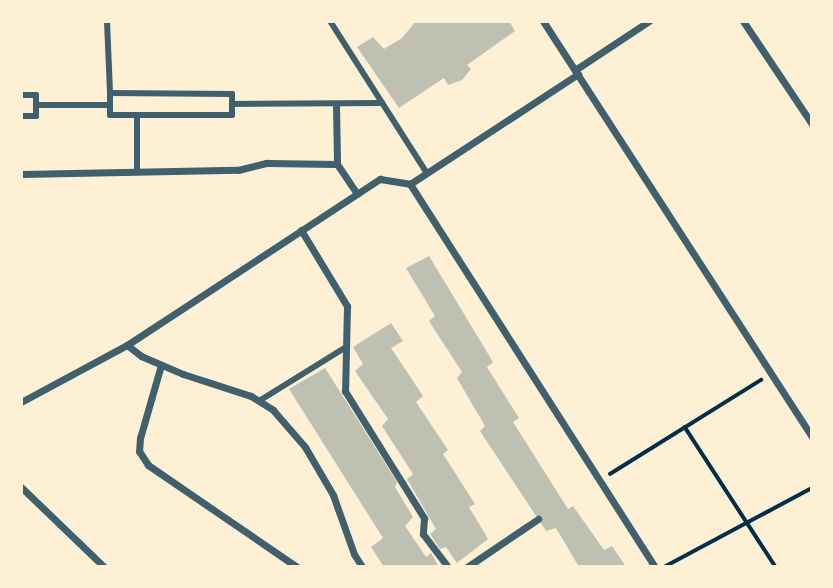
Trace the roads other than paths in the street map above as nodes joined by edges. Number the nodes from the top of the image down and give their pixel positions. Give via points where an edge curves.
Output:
1 (107, 21) edge
2 (543, 21) edge
3 (649, 21) edge
4 (743, 21) edge
5 (333, 22) edge
6 (576, 72) junction
7 (110, 93) junction
8 (21, 95) edge
9 (336, 103) junction
10 (382, 103) junction
11 (36, 104) junction
12 (232, 104) junction
13 (110, 105) junction
14 (137, 115) junction
15 (21, 116) edge
16 (812, 124) edge
17 (337, 164) junction
18 (137, 172) junction
19 (427, 173) junction
20 (21, 174) edge
21 (410, 184) junction
22 (357, 194) junction
23 (301, 230) junction
24 (127, 345) junction
25 (346, 347) junction
26 (161, 365) junction
27 (260, 401) junction
28 (21, 402) edge
29 (812, 437) edge
30 (21, 487) edge
31 (538, 519) dead end
32 (104, 567) edge
33 (297, 567) edge
34 (362, 567) edge
35 (448, 567) edge
36 (467, 567) edge
37 (655, 567) edge

1 - 7 street
2 - 6 street
3 - 6 street
4 - 16 street
5 - 10 street
6 - 19 street
6 - 29 street
7 - 12 street via 232,94
7 - 13 street
8 - 11 street via 36,95
9 - 10 street
9 - 12 street
9 - 17 street
10 - 19 street
11 - 13 street
11 - 15 street via 36,116
12 - 14 street via 232,115
13 - 14 street via 110,115
14 - 18 street
17 - 18 street via 267,163 238,170
17 - 22 street
18 - 20 street
19 - 21 street
21 - 22 street via 380,178
21 - 37 street
22 - 23 street
23 - 24 street
23 - 25 street via 347,306
24 - 26 street
24 - 28 street
25 - 27 street
25 - 35 street via 345,391 424,518 423,534
26 - 27 street
26 - 33 street via 140,438 139,451 148,465
27 - 34 street via 304,447 333,495
30 - 32 street
31 - 36 street

